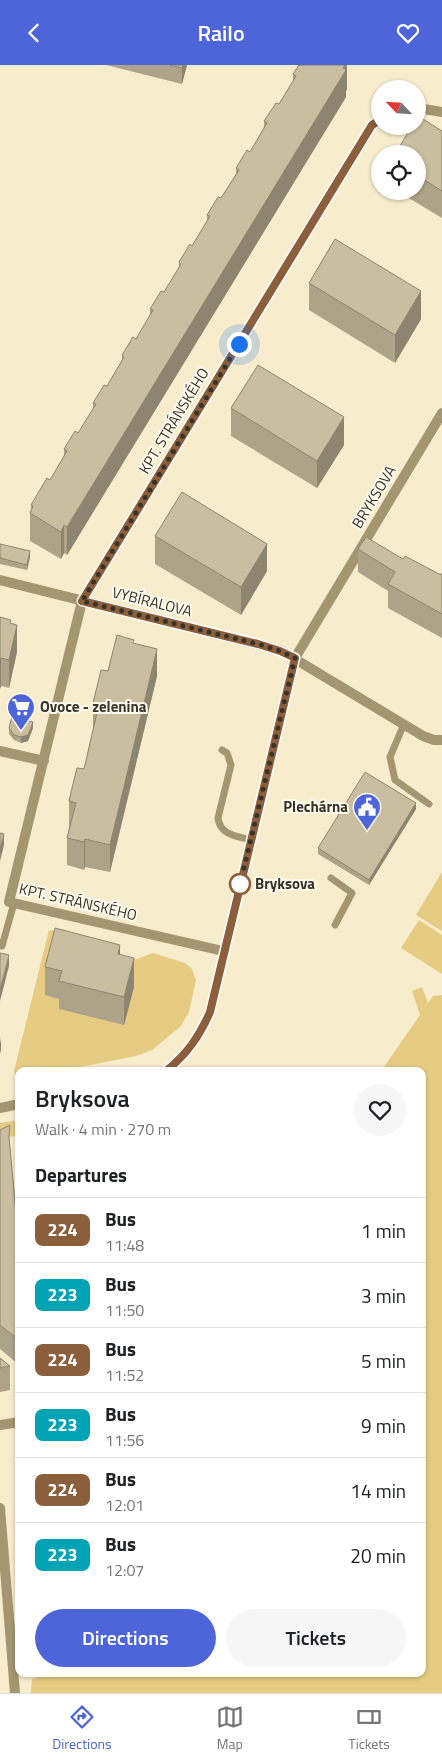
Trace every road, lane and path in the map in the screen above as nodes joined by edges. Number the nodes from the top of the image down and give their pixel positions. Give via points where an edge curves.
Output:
1 (426, 109) edge
2 (442, 112) edge
3 (371, 127) edge
4 (442, 413) edge
5 (0, 580) edge
6 (82, 601) junction
7 (295, 658) junction
8 (404, 724) junction
9 (442, 740) edge
10 (222, 750) dead end
11 (0, 751) edge
12 (44, 761) junction
13 (429, 804) dead end
14 (251, 840) junction
15 (331, 878) dead end
16 (14, 903) junction
17 (335, 925) dead end
18 (0, 946) edge
19 (223, 951) junction
20 (171, 1067) edge
21 (15, 1105) edge
22 (0, 1108) edge
23 (15, 1423) edge
24 (0, 1425) edge
25 (0, 1508) edge
26 (15, 1693) edge

1 - 2 street
3 - 6 street, KPT. STRÁNSKÉHO
4 - 7 street, BRYKSOVA
5 - 6 street, VYBÍRALOVA
6 - 7 street, VYBÍRALOVA via 258,644
6 - 12 street, KPT. STRÁNSKÉHO
7 - 8 street, VYBÍRALOVA
7 - 14 street, BRYKSOVA
8 - 9 street, VYBÍRALOVA via 434,741
8 - 13 lane via 390,757 395,780
10 - 14 lane via 227,753 231,765 218,818 219,826 225,833
11 - 12 street
12 - 16 street, KPT. STRÁNSKÉHO via 9,902
14 - 19 street, BRYKSOVA
15 - 17 lane via 352,893
16 - 18 lane
16 - 19 street, KPT. STRÁNSKÉHO
19 - 20 street, BRYKSOVA via 210,1012 184,1057
21 - 22 street
23 - 24 street
25 - 26 street

